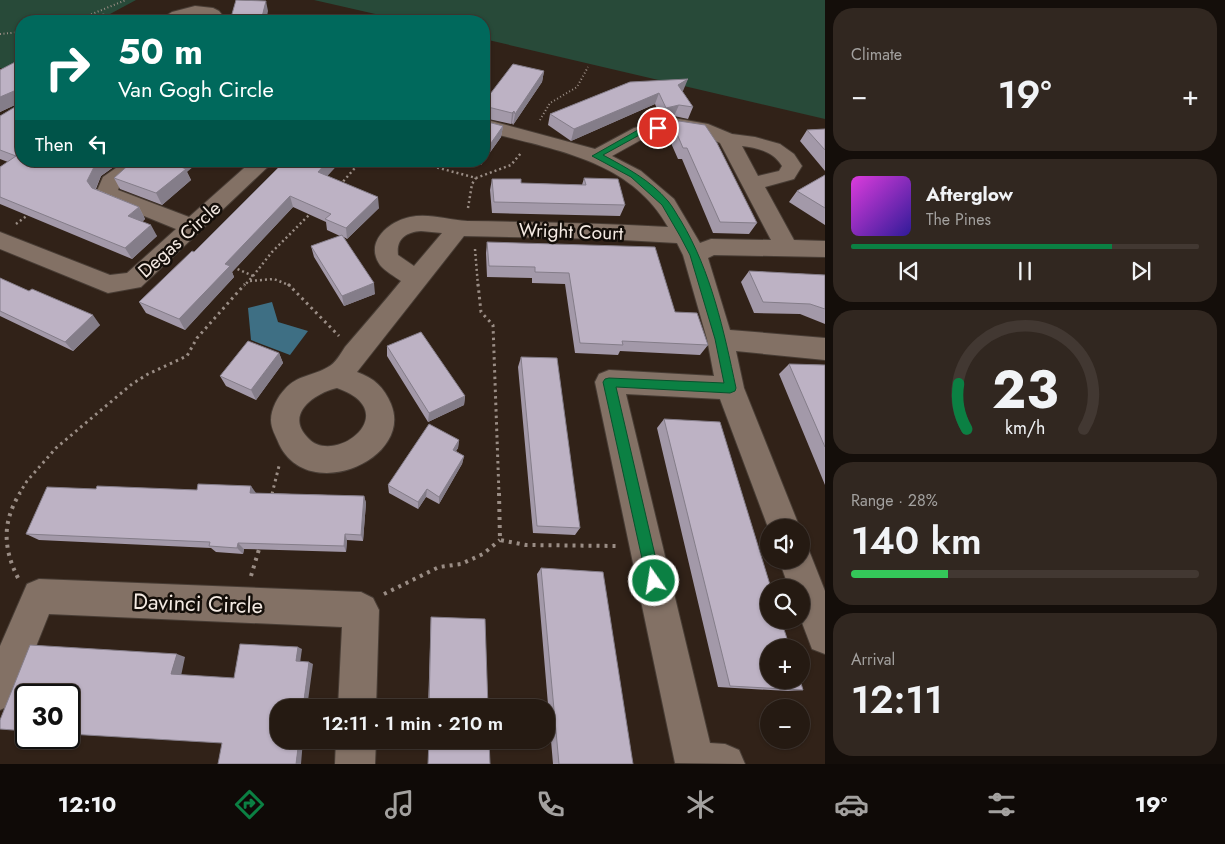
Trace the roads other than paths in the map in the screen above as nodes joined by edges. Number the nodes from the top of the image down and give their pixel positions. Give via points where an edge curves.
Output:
1 (178, 15) edge
2 (215, 15) edge
3 (490, 127) edge
4 (728, 139) junction
5 (596, 156) junction
6 (130, 167) edge
7 (257, 167) edge
8 (752, 184) junction
9 (192, 227) junction
10 (466, 228) junction
11 (7, 232) edge
12 (690, 245) junction
13 (787, 248) junction
14 (825, 249) edge
15 (825, 266) edge
16 (416, 279) junction
17 (720, 339) junction
18 (825, 349) edge
19 (337, 377) junction
20 (730, 388) junction
21 (781, 519) edge
22 (799, 569) edge
23 (825, 636) edge
24 (0, 691) edge
25 (357, 699) edge
26 (356, 749) edge
27 (355, 764) edge
28 (725, 764) edge

1 - 2 street via 198,10
3 - 5 street
4 - 5 street via 708,130 674,124 641,132
4 - 8 street
4 - 8 street via 768,146 790,160 792,166 787,175
5 - 12 street via 634,175 660,198
6 - 9 street via 110,182 107,193
7 - 9 street, Degas Circle
8 - 13 street
9 - 11 street, Degas Circle via 132,281 108,284
10 - 12 street, Wright Court via 604,231
10 - 16 street
10 - 16 street, Wright Court via 425,223 413,224 393,233 387,241 388,258
12 - 13 street
12 - 15 street via 717,263
12 - 17 street
13 - 14 street
16 - 19 street
17 - 18 street
17 - 20 street
19 - 19 street via 354,380 369,388 378,401 381,417 377,433 365,447 348,457 329,460 310,457 295,447 287,434 285,416 291,401 303,388
20 - 21 street
20 - 28 street via 609,382 695,763
22 - 23 street
24 - 25 street, Davinci Circle via 39,596 361,610
26 - 27 street

